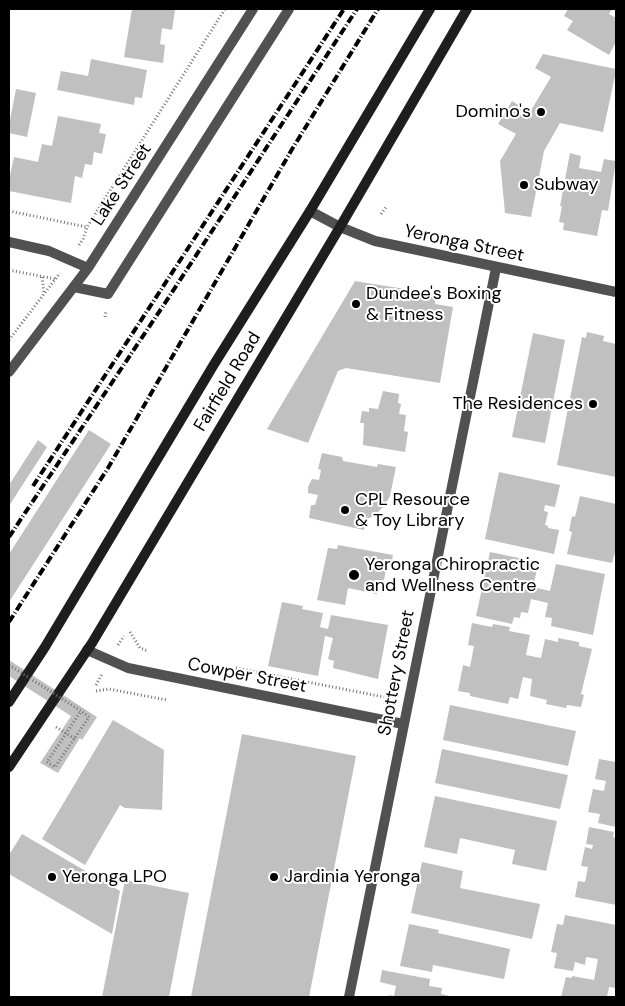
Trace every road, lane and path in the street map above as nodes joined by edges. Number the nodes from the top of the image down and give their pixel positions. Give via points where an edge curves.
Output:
1 (225, 9) edge
2 (253, 9) edge
3 (289, 9) edge
4 (430, 9) edge
5 (467, 9) edge
6 (387, 206) dead end
7 (9, 211) edge
8 (310, 211) junction
9 (381, 214) dead end
10 (87, 227) junction
11 (340, 227) junction
12 (83, 239) dead end
13 (9, 242) edge
14 (88, 268) junction
15 (496, 268) junction
16 (9, 270) edge
17 (58, 275) dead end
18 (42, 277) junction
19 (54, 279) junction
20 (74, 287) junction
21 (616, 292) edge
22 (44, 294) junction
23 (9, 340) edge
24 (9, 372) edge
25 (130, 632) dead end
26 (87, 650) junction
27 (148, 651) dead end
28 (9, 665) edge
29 (236, 668) dead end
30 (96, 691) dead end
31 (384, 697) dead end
32 (167, 700) dead end
33 (9, 702) edge
34 (80, 711) junction
35 (403, 724) junction
36 (56, 727) dead end
37 (74, 739) junction
38 (9, 767) edge
39 (349, 997) edge

1 - 10 path
2 - 14 street, Lake Street
3 - 20 street via 108,294
4 - 8 main road, Fairfield Road
5 - 11 main road, Fairfield Road
6 - 9 path
7 - 10 path
8 - 11 street, Yeronga Street
8 - 33 main road, Fairfield Road
10 - 12 path
11 - 15 street, Yeronga Street via 375,241
11 - 26 main road, Fairfield Road
13 - 14 street via 49,251
14 - 20 street, Lake Street
15 - 21 street, Yeronga Street
15 - 35 street, Shottery Street
16 - 18 path
17 - 19 path
18 - 19 path
18 - 22 path
19 - 22 path
20 - 24 street, Lake Street
22 - 23 path
25 - 27 path via 140,648
26 - 35 street, Cowper Street via 128,668
26 - 38 main road, Fairfield Road
28 - 34 path, bridge
29 - 31 path
30 - 32 path via 109,689
34 - 37 path via 89,717
34 - 37 path, bridge via 47,762 55,767
35 - 39 street, Shottery Street
36 - 37 path

